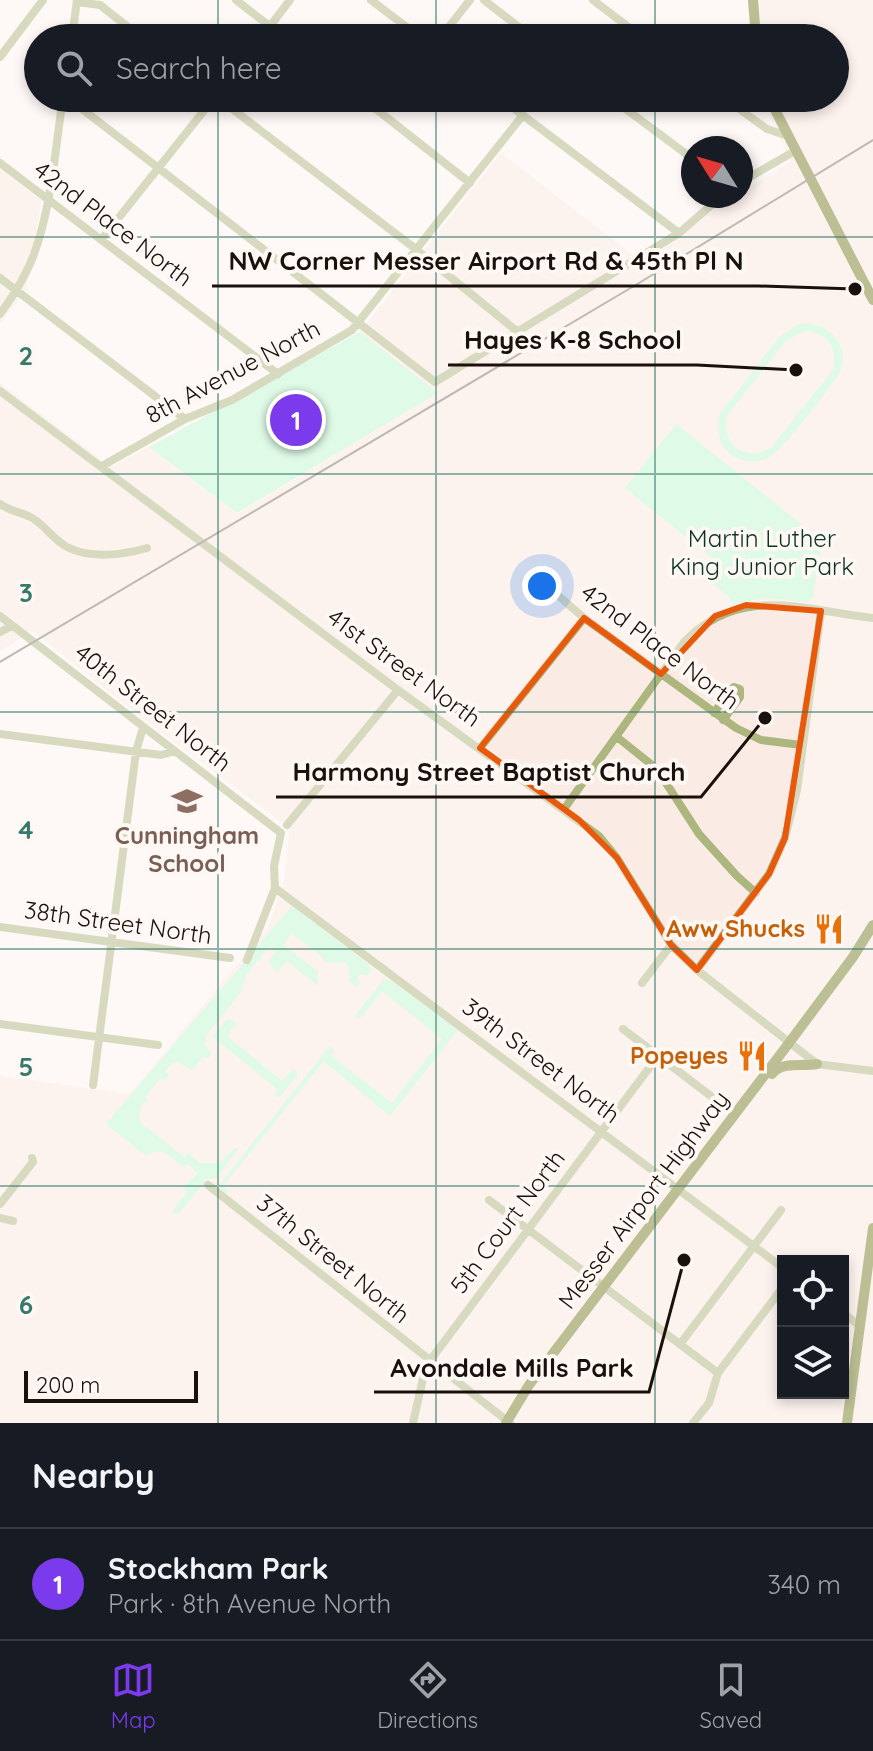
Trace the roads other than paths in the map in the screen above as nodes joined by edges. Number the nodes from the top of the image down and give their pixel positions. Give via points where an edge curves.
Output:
1 (43, 0) edge
2 (236, 0) edge
3 (290, 0) edge
4 (470, 0) edge
5 (484, 0) edge
6 (593, 0) edge
7 (753, 0) edge
8 (77, 1) edge
9 (375, 1) edge
10 (102, 2) edge
11 (25, 24) edge
12 (74, 24) edge
13 (126, 24) edge
14 (267, 24) edge
15 (272, 24) edge
16 (404, 24) edge
17 (451, 24) edge
18 (515, 24) edge
19 (625, 24) edge
20 (755, 24) edge
21 (24, 25) edge
22 (0, 57) edge
23 (63, 112) edge
24 (84, 112) edge
25 (205, 112) edge
26 (235, 112) edge
27 (380, 112) edge
28 (519, 112) edge
29 (630, 112) edge
30 (744, 112) edge
31 (776, 112) edge
32 (523, 115) junction
33 (788, 136) junction
34 (681, 150) edge
35 (795, 151) junction
36 (0, 163) edge
37 (159, 169) junction
38 (753, 175) edge
39 (470, 183) junction
40 (47, 199) junction
41 (708, 208) edge
42 (679, 233) junction
43 (101, 240) junction
44 (417, 250) junction
45 (0, 278) edge
46 (16, 291) junction
47 (871, 292) edge
48 (0, 314) edge
49 (359, 323) junction
50 (518, 332) junction
51 (278, 374) junction
52 (0, 391) edge
53 (185, 419) junction
54 (102, 466) junction
55 (0, 504) edge
56 (147, 548) dead end
57 (546, 585) dead end
58 (821, 611) junction
59 (0, 616) edge
60 (584, 618) junction
61 (873, 618) edge
62 (12, 626) junction
63 (0, 632) edge
64 (661, 674) junction
65 (398, 690) junction
66 (714, 713) junction
67 (723, 720) junction
68 (143, 727) junction
69 (0, 734) edge
70 (617, 737) junction
71 (801, 745) junction
72 (480, 748) junction
73 (175, 751) junction
74 (136, 752) junction
75 (564, 809) junction
76 (284, 829) junction
77 (275, 888) junction
78 (756, 893) junction
79 (873, 925) edge
80 (0, 927) edge
81 (111, 942) junction
82 (671, 945) junction
83 (230, 958) dead end
84 (247, 960) dead end
85 (697, 970) junction
86 (642, 983) dead end
87 (0, 1024) edge
88 (623, 1029) dead end
89 (99, 1037) junction
90 (789, 1043) junction
91 (158, 1045) dead end
92 (658, 1056) junction
93 (817, 1064) junction
94 (873, 1071) edge
95 (93, 1085) dead end
96 (750, 1094) junction
97 (733, 1113) junction
98 (601, 1130) junction
99 (32, 1158) dead end
100 (208, 1185) dead end
101 (677, 1188) junction
102 (489, 1200) dead end
103 (0, 1204) edge
104 (781, 1210) dead end
105 (0, 1218) edge
106 (13, 1221) dead end
107 (873, 1228) edge
108 (527, 1229) junction
109 (753, 1245) junction
110 (777, 1263) edge
111 (604, 1286) junction
112 (777, 1295) edge
113 (849, 1318) edge
114 (860, 1326) junction
115 (681, 1343) junction
116 (429, 1362) junction
117 (718, 1373) junction
118 (508, 1422) edge
119 (413, 1423) edge
120 (693, 1423) edge
121 (847, 1423) edge

1 - 11 street
2 - 14 street
3 - 15 street
4 - 17 street
5 - 18 street
6 - 19 street
7 - 20 main road
8 - 10 street
8 - 12 street
9 - 16 street
10 - 13 street
21 - 22 street
23 - 40 street
24 - 37 street
25 - 37 street
26 - 44 street
27 - 39 street
28 - 32 street
29 - 34 street
30 - 33 street via 770,131
31 - 33 main road
32 - 39 street, 8th Avenue North
32 - 42 street
33 - 35 main road
35 - 38 street
35 - 47 main road
36 - 40 street, 42nd Place North
37 - 43 street
37 - 49 street
39 - 44 street, 8th Avenue North
40 - 43 street, 42nd Place North
40 - 46 street via 36,250
41 - 42 street
42 - 50 street
43 - 51 street, 42nd Place North
44 - 49 street, 8th Avenue North
44 - 50 street
45 - 46 street
46 - 48 street
46 - 53 street
49 - 50 street via 435,382
49 - 51 street, 8th Avenue North
51 - 53 street, 8th Avenue North
52 - 54 street, 41st Street North
53 - 54 street, 8th Avenue North
54 - 65 street, 41st Street North
55 - 56 street via 32,518 66,547 87,554
57 - 60 street, 42nd Place North
58 - 61 street
58 - 64 street via 746,605 715,616 684,642
58 - 71 street
59 - 62 street, 40th Street North
60 - 64 street, 42nd Place North
60 - 72 street
62 - 63 street
62 - 68 street, 40th Street North
64 - 66 street, 42nd Place North
64 - 70 street
65 - 72 street, 41st Street North
65 - 76 street
66 - 67 street, 42nd Place North
66 - 67 street via 730,690 740,689
67 - 71 street, 42nd Place North via 761,740
68 - 73 street, 40th Street North
68 - 74 street
69 - 74 street
70 - 75 street
70 - 78 street via 657,769 699,834
71 - 78 street via 790,825
72 - 75 street, 41st Street North
73 - 74 street
73 - 76 street, 40th Street North
74 - 81 street
75 - 82 street, 41st Street North via 617,858
76 - 77 street via 274,866
77 - 84 street
77 - 98 street, 39th Street North
78 - 85 street
79 - 90 main road, Messer Airport Highway
80 - 81 street, 38th Street North
81 - 83 street, 38th Street North
81 - 89 street
82 - 85 street, 41st Street North
82 - 86 street
85 - 90 street, 41st Street North
87 - 89 street
88 - 92 street
89 - 91 street
89 - 95 street
90 - 93 street, 41st Street North
90 - 96 main road, Messer Airport Highway
92 - 97 street
92 - 98 street, 5th Court North
93 - 94 street, 41st Street North
93 - 96 main road via 777,1068
96 - 97 main road, Messer Airport Highway
97 - 101 main road, Messer Airport Highway
98 - 101 street, 39th Street North
98 - 108 street, 5th Court North
99 - 103 street
100 - 116 street, 37th Street North
101 - 109 street, 39th Street North
101 - 111 main road, Messer Airport Highway
102 - 108 street
104 - 109 street
105 - 106 street
107 - 114 main road
108 - 111 street
108 - 116 street, 5th Court North
109 - 110 street, 39th Street North
109 - 115 street
111 - 115 street
111 - 118 main road, Messer Airport Highway via 529,1385
112 - 117 street
113 - 114 street
114 - 121 main road
115 - 117 street
116 - 118 street, 37th Street North
116 - 119 street, 5th Court North
117 - 120 street via 709,1403

